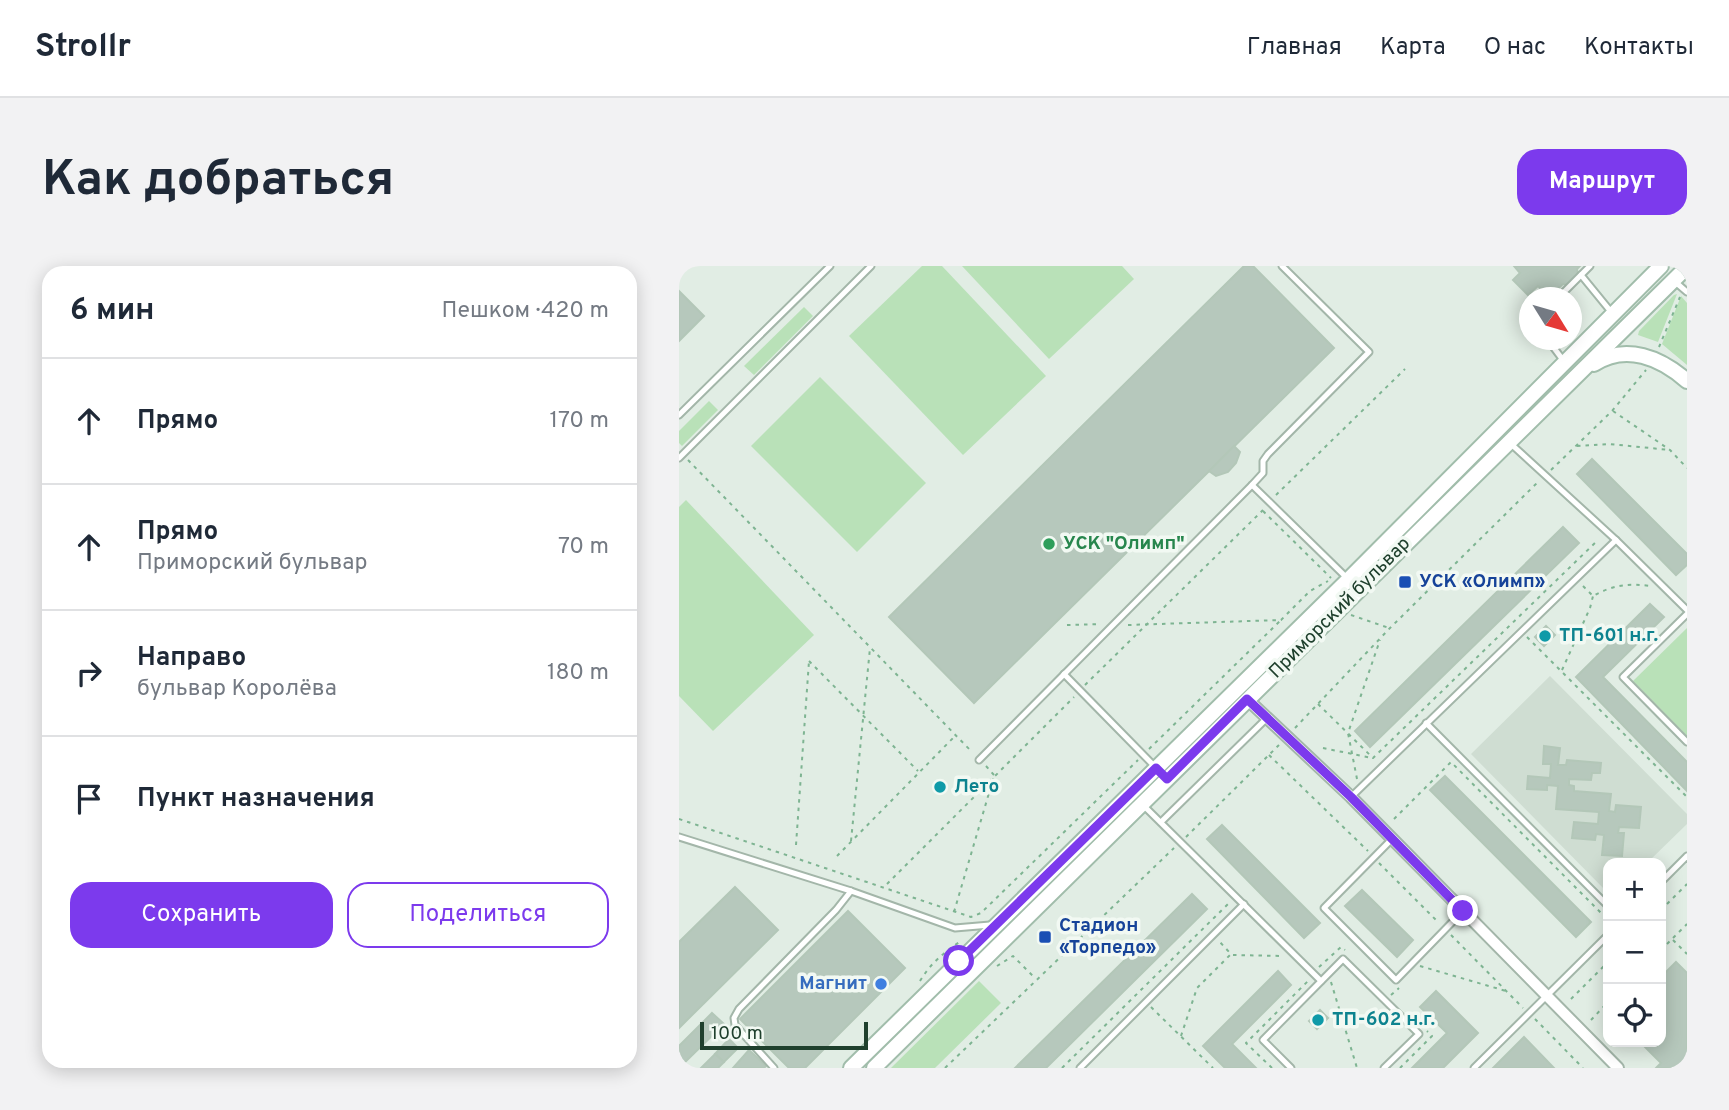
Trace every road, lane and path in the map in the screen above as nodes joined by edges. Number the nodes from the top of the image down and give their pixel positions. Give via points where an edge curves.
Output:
1 (830, 266) edge
2 (871, 266) edge
3 (1282, 266) edge
4 (1590, 266) edge
5 (1661, 266) edge
6 (1687, 267) edge
7 (1581, 275) junction
8 (1569, 287) edge
9 (1681, 287) edge
10 (1613, 314) junction
11 (1659, 345) dead end
12 (1556, 350) edge
13 (1565, 362) junction
14 (1405, 369) dead end
15 (1646, 372) dead end
16 (1576, 376) junction
17 (1687, 381) edge
18 (679, 415) edge
19 (1509, 442) junction
20 (1575, 446) dead end
21 (1670, 450) junction
22 (681, 456) edge
23 (1687, 468) edge
24 (1252, 485) junction
25 (1269, 502) junction
26 (1616, 540) junction
27 (1597, 541) dead end
28 (1576, 579) junction
29 (1348, 580) junction
30 (1664, 588) junction
31 (1593, 596) junction
32 (1687, 612) edge
33 (1349, 614) dead end
34 (1282, 620) junction
35 (1146, 625) junction
36 (1390, 628) dead end
37 (1522, 631) junction
38 (1380, 639) dead end
39 (870, 647) junction
40 (1561, 671) junction
41 (1064, 674) junction
42 (1080, 690) junction
43 (1247, 699) junction
44 (1318, 703) dead end
45 (863, 716) junction
46 (1267, 718) junction
47 (1426, 723) junction
48 (1348, 733) junction
49 (955, 735) junction
50 (1687, 742) edge
51 (1323, 748) dead end
52 (1143, 754) junction
53 (1352, 754) junction
54 (1269, 755) dead end
55 (1373, 758) junction
56 (979, 760) junction
57 (1156, 768) junction
58 (919, 772) junction
59 (995, 775) junction
60 (1167, 779) junction
61 (1358, 783) dead end
62 (1351, 797) junction
63 (1687, 797) edge
64 (1142, 803) junction
65 (679, 819) edge
66 (1394, 819) dead end
67 (1161, 822) junction
68 (679, 836) edge
69 (1392, 839) junction
70 (851, 841) junction
71 (796, 845) dead end
72 (837, 856) dead end
73 (1687, 856) edge
74 (1374, 857) junction
75 (1666, 878) edge
76 (887, 884) dead end
77 (1687, 884) edge
78 (851, 891) junction
79 (1236, 896) junction
80 (1603, 900) edge
81 (1244, 904) junction
82 (1666, 905) edge
83 (1463, 911) junction
84 (954, 912) junction
85 (1603, 915) edge
86 (997, 924) junction
87 (1687, 924) edge
88 (1446, 930) junction
89 (1213, 935) junction
90 (1672, 939) junction
91 (1603, 940) edge
92 (961, 941) dead end
93 (1666, 945) edge
94 (1231, 954) junction
95 (1687, 954) edge
96 (1350, 955) dead end
97 (1297, 956) junction
98 (1421, 966) dead end
99 (1603, 967) edge
100 (989, 971) dead end
101 (1036, 979) dead end
102 (1324, 979) junction
103 (920, 982) dead end
104 (1401, 986) dead end
105 (1383, 988) dead end
106 (1506, 991) junction
107 (1547, 996) junction
108 (1571, 999) dead end
109 (1146, 1002) junction
110 (1603, 1007) edge
111 (1529, 1013) junction
112 (1591, 1020) dead end
113 (1181, 1036) junction
114 (774, 1068) edge
115 (851, 1068) edge
116 (874, 1068) edge
117 (1062, 1068) edge
118 (1080, 1068) edge
119 (1213, 1068) edge
120 (1290, 1068) edge
121 (1357, 1068) edge
122 (1384, 1068) edge
123 (1474, 1068) edge
124 (1583, 1068) edge
125 (1618, 1068) edge

1 - 18 lane
2 - 22 lane
3 - 24 lane via 1369,352 1268,454 1263,473
4 - 7 lane
5 - 10 main road
6 - 9 main road, Приморский бульвар
7 - 8 lane
7 - 10 lane
9 - 11 path
9 - 16 main road, Приморский бульвар
10 - 13 main road
12 - 13 lane
13 - 29 main road
14 - 25 path
15 - 21 path via 1612,411
16 - 17 main road via 1601,359 1637,354 1669,367
16 - 19 main road, Приморский бульвар
19 - 26 lane
19 - 43 main road, Приморский бульвар
20 - 21 path
21 - 23 path
22 - 39 path
24 - 25 lane
24 - 41 lane
25 - 29 lane
26 - 28 lane
26 - 30 lane
27 - 55 path
28 - 31 path
28 - 37 lane
29 - 57 main road
30 - 31 path via 1629,583
30 - 32 lane
31 - 40 path
32 - 50 lane via 1623,677
33 - 36 path
34 - 35 path
34 - 35 path via 1310,591 1332,579 1263,510
34 - 52 path
35 - 42 path
37 - 40 path
37 - 47 lane
38 - 48 path
39 - 45 path
39 - 49 path
40 - 63 path
41 - 42 lane
41 - 56 lane
42 - 52 lane
42 - 59 path
43 - 46 street
43 - 60 main road, Приморский бульвар
44 - 48 path
45 - 58 path
45 - 70 path
45 - 71 path via 809,661
46 - 62 street
46 - 67 lane
47 - 62 lane
47 - 80 lane
48 - 53 path
48 - 55 path
49 - 56 path
49 - 58 path
51 - 53 path
52 - 57 lane
52 - 84 path via 981,913 971,917
53 - 55 path
53 - 61 path
54 - 74 path
56 - 59 path
57 - 60 lane
57 - 86 main road
58 - 70 path
59 - 76 path
59 - 84 path
60 - 64 main road, Приморский бульвар
62 - 69 street
64 - 67 lane
64 - 116 main road, Приморский бульвар
65 - 84 path
66 - 85 path via 1451,762
67 - 79 lane
68 - 78 lane
69 - 74 lane
69 - 83 street
70 - 72 path
73 - 75 lane
74 - 88 path
74 - 88 lane via 1324,908 1396,980
77 - 82 path
78 - 86 lane via 955,928
78 - 114 lane via 734,1018 735,1026
79 - 81 lane
79 - 117 path
81 - 89 lane
81 - 97 lane
83 - 88 lane
83 - 107 street
86 - 115 main road
87 - 90 path
88 - 106 path
89 - 94 path
89 - 109 lane
90 - 93 path
90 - 95 path
91 - 107 lane
92 - 103 path via 945,951
94 - 97 path
94 - 113 path via 1197,988
96 - 97 path via 1342,947 1320,968 1308,956
97 - 102 lane
98 - 106 path
99 - 108 path
100 - 101 path via 1013,956
102 - 120 lane via 1263,1041
102 - 121 path via 1331,984
102 - 122 lane via 1343,959 1419,1034
104 - 105 path via 1392,996
106 - 111 path
107 - 111 lane
107 - 125 street
109 - 113 path
109 - 118 lane
110 - 112 path
111 - 123 lane
111 - 124 path
113 - 119 path

